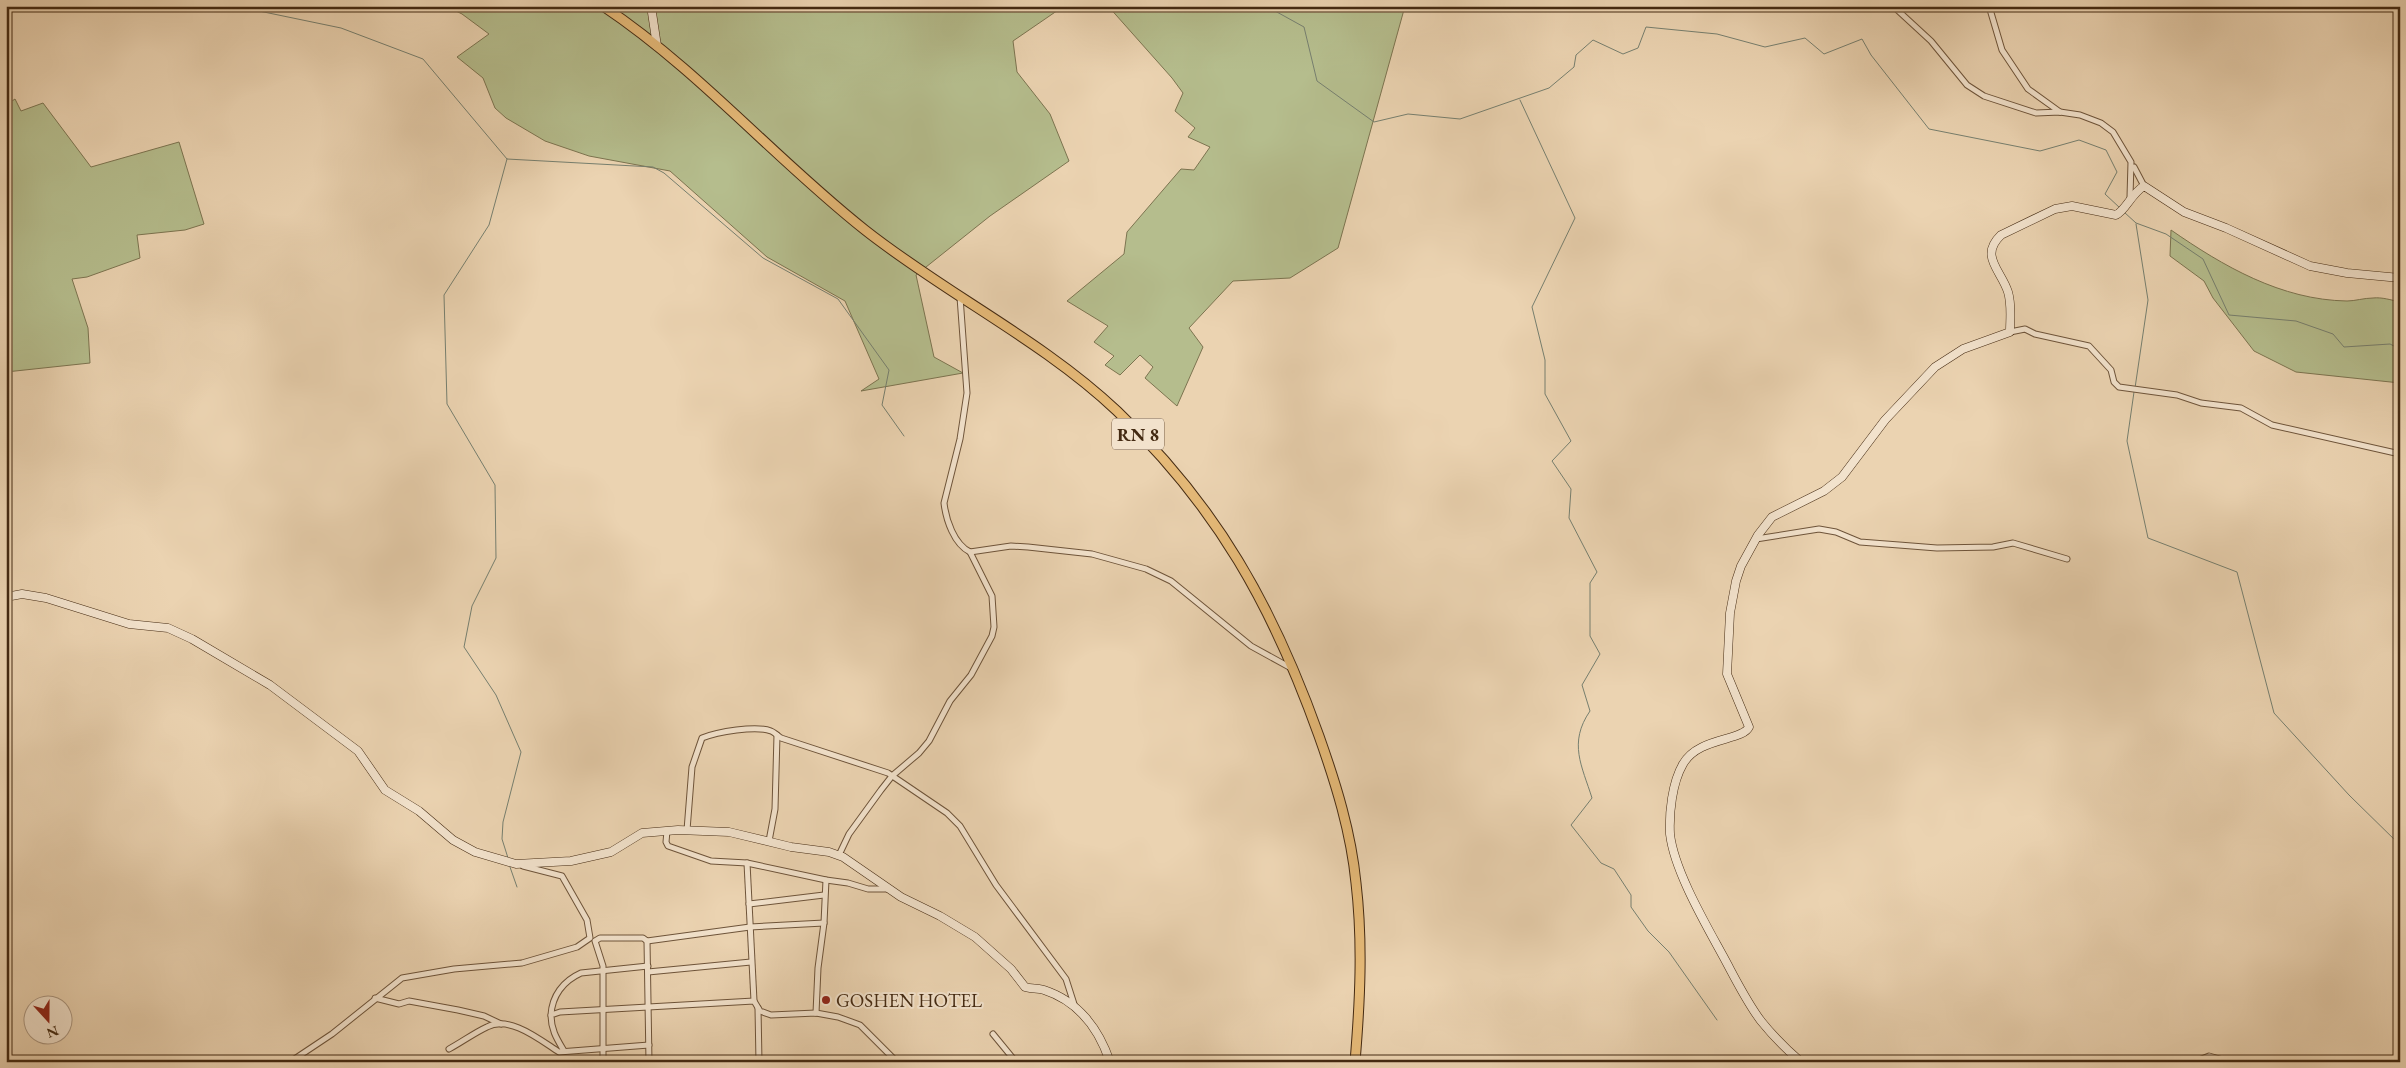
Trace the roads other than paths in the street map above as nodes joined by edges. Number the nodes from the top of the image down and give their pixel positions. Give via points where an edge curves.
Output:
1 (603, 6) edge
2 (651, 6) edge
3 (1893, 6) edge
4 (1989, 6) edge
5 (657, 46) junction
6 (2060, 112) junction
7 (2131, 162) junction
8 (2144, 186) junction
9 (2130, 197) junction
10 (2400, 278) edge
11 (960, 298) junction
12 (2010, 332) junction
13 (2400, 454) edge
14 (1756, 539) junction
15 (970, 552) junction
16 (2067, 559) dead end
17 (6, 597) edge
18 (1293, 670) junction
19 (777, 735) junction
20 (892, 776) junction
21 (687, 830) junction
22 (667, 831) junction
23 (769, 841) junction
24 (838, 855) junction
25 (747, 862) junction
26 (516, 864) junction
27 (826, 880) junction
28 (891, 889) junction
29 (824, 895) junction
30 (749, 904) junction
31 (824, 922) junction
32 (750, 927) junction
33 (647, 941) junction
34 (751, 962) junction
35 (648, 966) junction
36 (603, 972) junction
37 (648, 972) junction
38 (375, 998) junction
39 (754, 1001) junction
40 (1074, 1004) junction
41 (649, 1006) junction
42 (758, 1007) junction
43 (603, 1009) junction
44 (816, 1013) junction
45 (551, 1015) junction
46 (504, 1025) junction
47 (993, 1034) dead end
48 (649, 1045) junction
49 (603, 1048) junction
50 (449, 1049) dead end
51 (564, 1051) junction
52 (290, 1062) edge
53 (604, 1062) edge
54 (649, 1062) edge
55 (759, 1062) edge
56 (897, 1062) edge
57 (1016, 1062) edge
58 (1110, 1062) edge
59 (1355, 1062) edge
60 (1801, 1062) edge
61 (2194, 1062) edge
62 (2230, 1062) edge

1 - 5 main road, RN 8
2 - 5 street
3 - 6 street via 1931,40 1967,85 1984,96 2036,113
4 - 6 street via 2002,50 2028,89
5 - 11 main road, RN 8 via 716,95 847,215
6 - 7 street via 2102,123 2113,132
7 - 8 street
7 - 9 street
8 - 9 street
8 - 10 street via 2184,212 2310,266
9 - 12 street via 2122,210 2111,215 2072,206 2055,209 2001,235 1994,242 1991,259 2008,292
11 - 15 street via 967,393 960,439 944,503 958,544
11 - 18 main road, RN 8 via 1057,362 1116,410 1161,455 1221,530 1245,568 1279,634
12 - 13 street via 2025,329 2089,346 2111,370 2119,387 2240,408 2272,425
12 - 14 street via 1964,349 1935,367 1885,420 1842,477 1824,491 1772,517
14 - 16 street via 1819,529 1860,542 1937,548 1993,547 2013,543
14 - 60 street via 1736,581 1730,613 1727,674 1749,727 1742,734 1690,753 1678,774 1670,836 1694,902 1742,992 1760,1020
15 - 18 street via 1028,547 1092,554 1146,569 1171,581 1251,646
15 - 20 street via 992,596 992,636 971,675 950,701 929,741
17 - 26 street via 22,594 46,598 129,624 168,628 192,639 270,686 358,751 385,790 419,811 453,840 475,852
18 - 59 main road, RN 8 via 1340,797 1356,880 1361,941
19 - 20 street
19 - 21 street via 771,731 751,730 714,733 702,738 692,767
19 - 23 street via 774,809
20 - 24 street via 848,834
20 - 40 street via 947,812 960,826 996,885 1066,980
21 - 22 street
21 - 23 street via 729,832
22 - 25 street via 668,846 711,862
22 - 26 street via 642,834 611,852 571,861
23 - 24 street
24 - 28 street
25 - 27 street
25 - 30 street
26 - 38 street via 562,876 587,920 590,938 577,947 522,963 402,978
27 - 28 street via 868,889
27 - 29 street
28 - 40 street via 975,937 1011,969 1025,987 1046,991
29 - 30 street
29 - 31 street
30 - 32 street
31 - 32 street
31 - 44 street
32 - 33 street
32 - 34 street
33 - 35 street
33 - 36 street via 643,938 600,938 595,941
34 - 37 street
34 - 39 street
35 - 36 street
35 - 37 street
36 - 43 street
36 - 45 street via 581,973 573,977 556,994
37 - 41 street
38 - 46 street via 467,1012
38 - 52 street via 332,1034
39 - 41 street
39 - 42 street
40 - 58 street via 1095,1029
41 - 43 street
41 - 48 street
42 - 44 street via 771,1015
42 - 55 street
43 - 45 street
43 - 49 street
44 - 56 street via 860,1026
45 - 51 street via 554,1034
46 - 50 street via 488,1026
46 - 51 street via 516,1027 559,1052
47 - 57 street
48 - 49 street
48 - 54 street
49 - 51 street
49 - 53 street
61 - 62 street via 2209,1056

